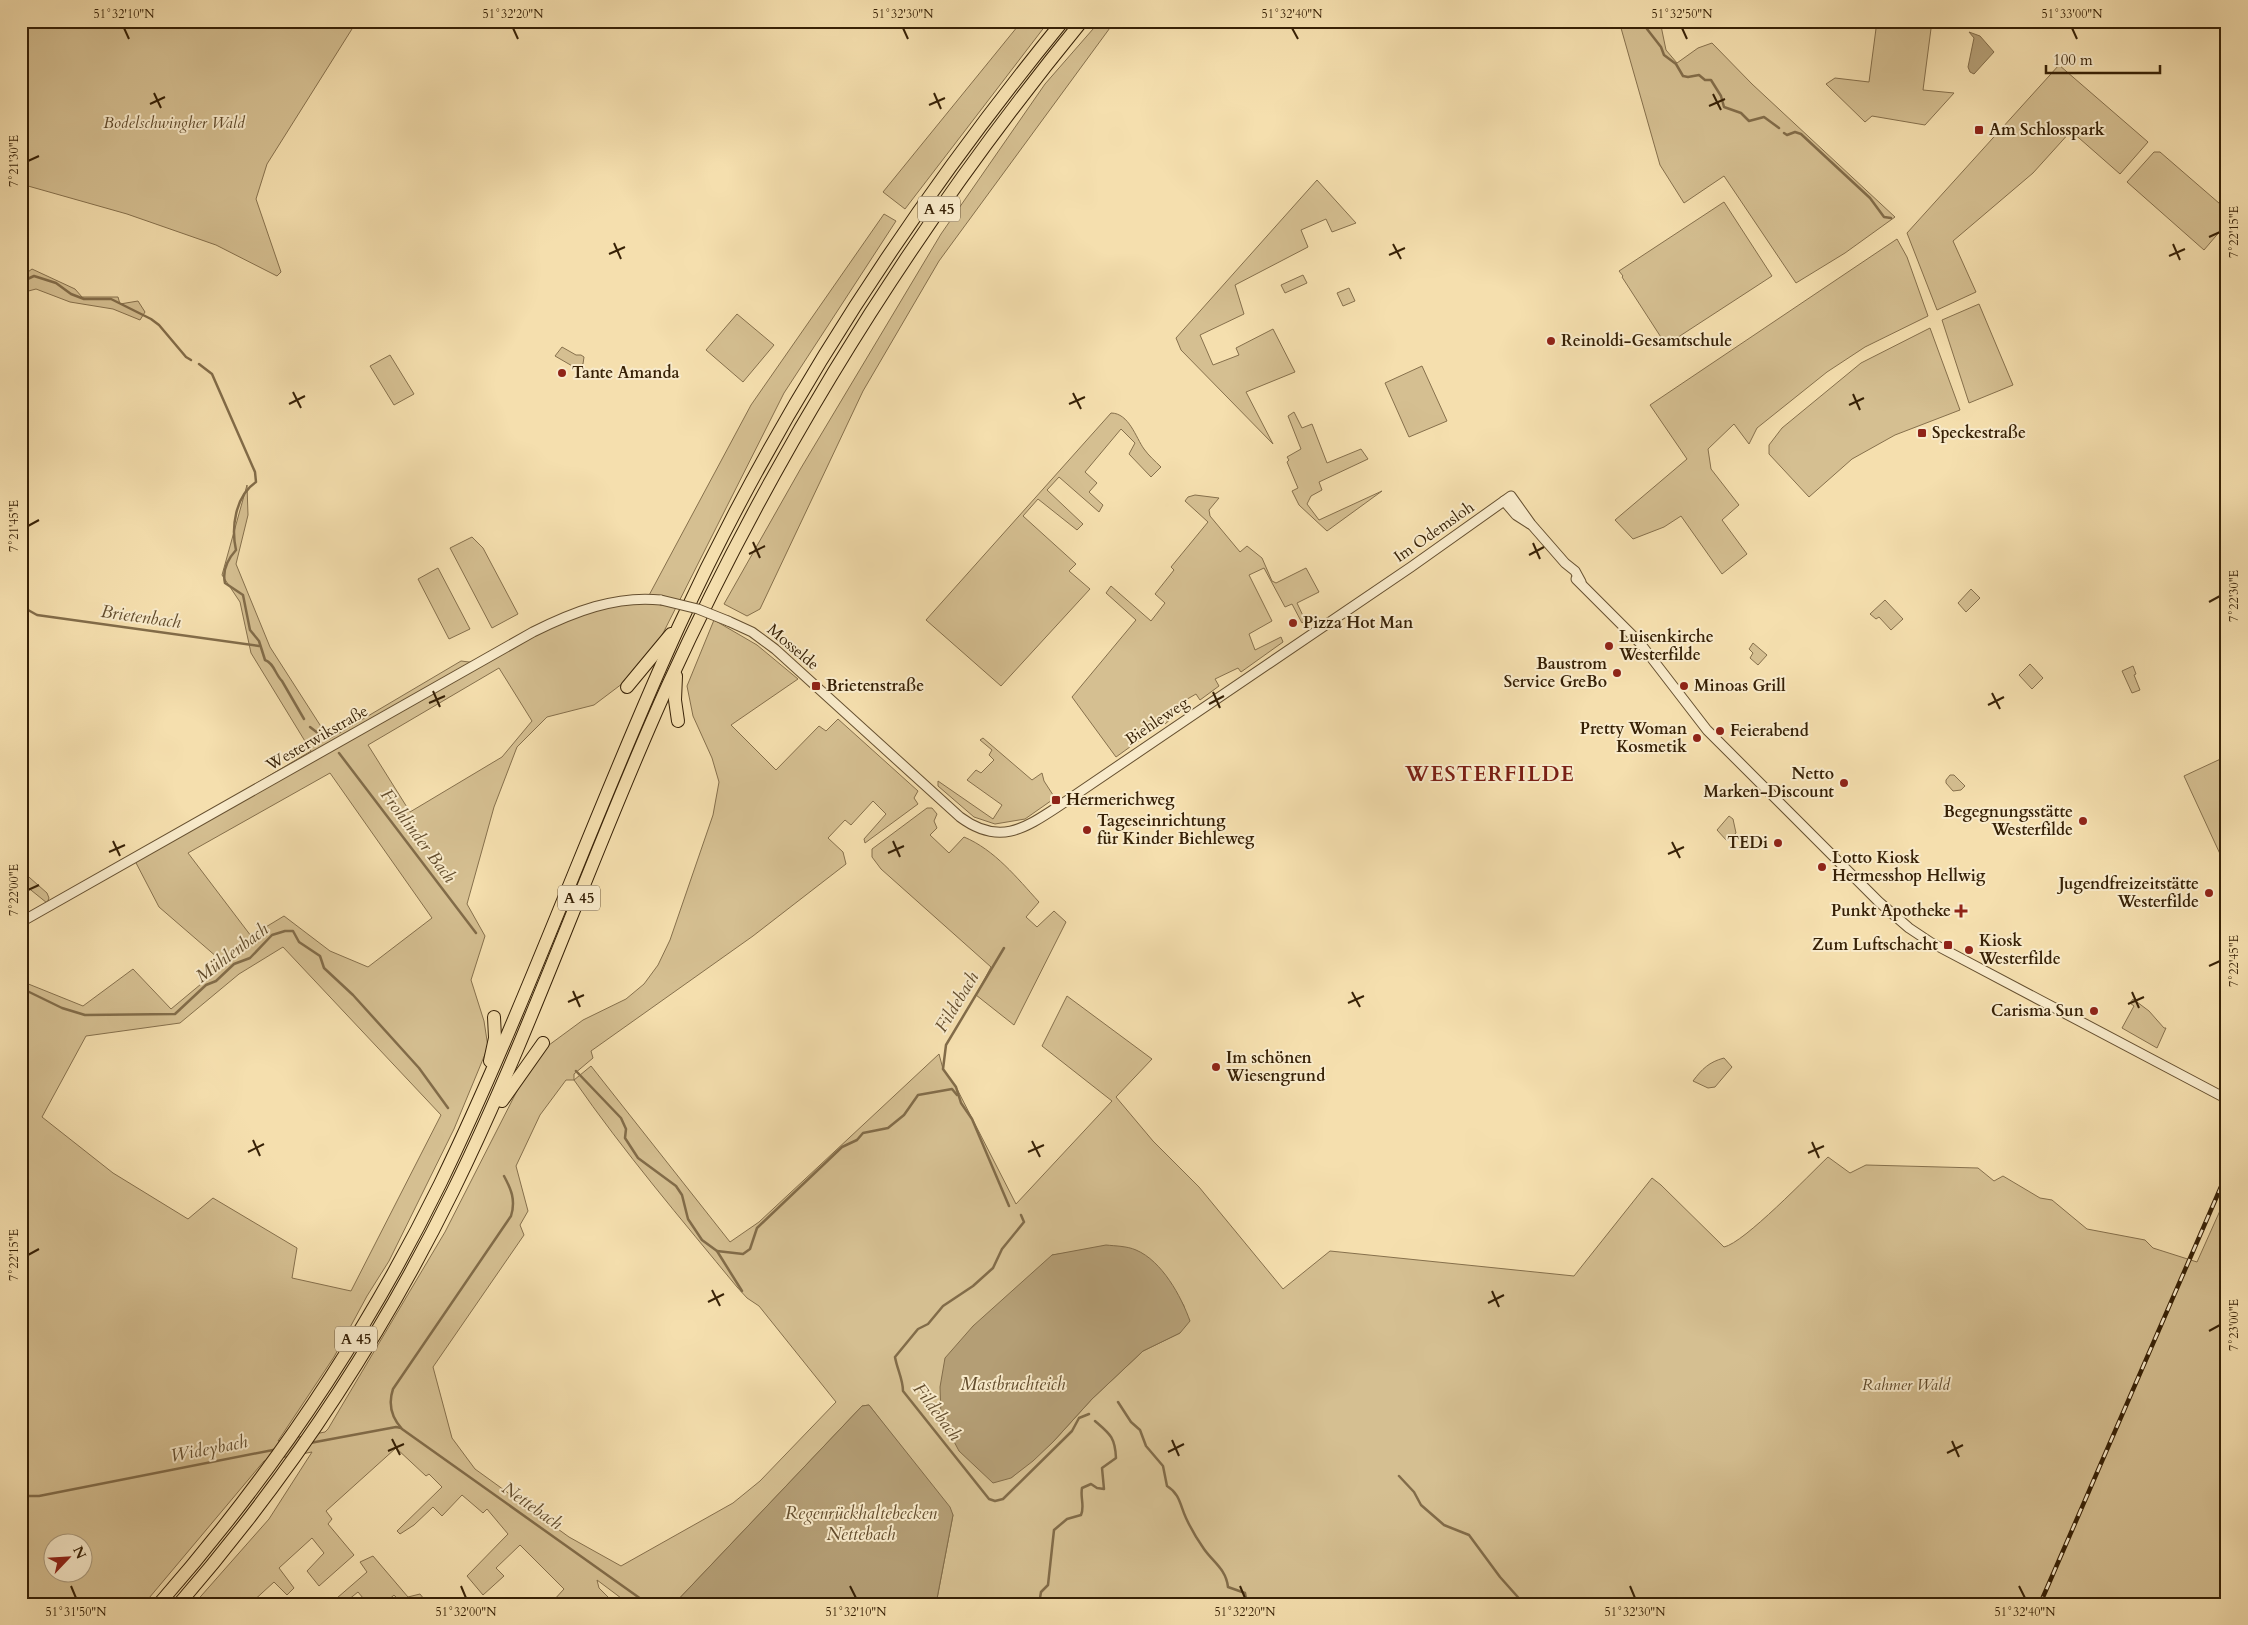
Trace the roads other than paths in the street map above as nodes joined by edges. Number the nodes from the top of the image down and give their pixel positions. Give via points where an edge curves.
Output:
1 (1063, 21) edge
2 (1082, 21) edge
3 (1373, 593) joint
4 (635, 599) joint
5 (681, 622) junction
6 (678, 665) junction
7 (627, 687) dead end
8 (678, 721) dead end
9 (1003, 832) joint
10 (21, 922) edge
11 (494, 1017) dead end
12 (543, 1042) dead end
13 (486, 1085) junction
14 (2227, 1099) edge
15 (481, 1132) junction
16 (159, 1604) edge
17 (179, 1604) edge

1 - 5 highway, A 45 via 973,136 849,316 760,469
2 - 6 highway, A 45 via 979,152 864,320 775,471
3 - 9 street, Biehleweg via 1037,820 1020,829
3 - 14 street, Im Odemsloh via 1508,498 1516,516 1531,524 1575,571 1598,602 1640,644 1707,730 1909,928 1966,962
4 - 9 street, Mosselde, bridge via 661,600 698,609 752,632 775,649 960,817 975,827
4 - 10 street, Westerwikstraße via 588,608 525,636
5 - 7 highway
5 - 13 highway, A 45 via 631,732
6 - 8 highway via 675,684
6 - 15 highway, A 45 via 644,739
11 - 13 highway via 495,1038
12 - 15 highway
13 - 16 highway, A 45 via 391,1279 353,1344 265,1475
15 - 17 highway, A 45 via 403,1285 322,1418 288,1469

